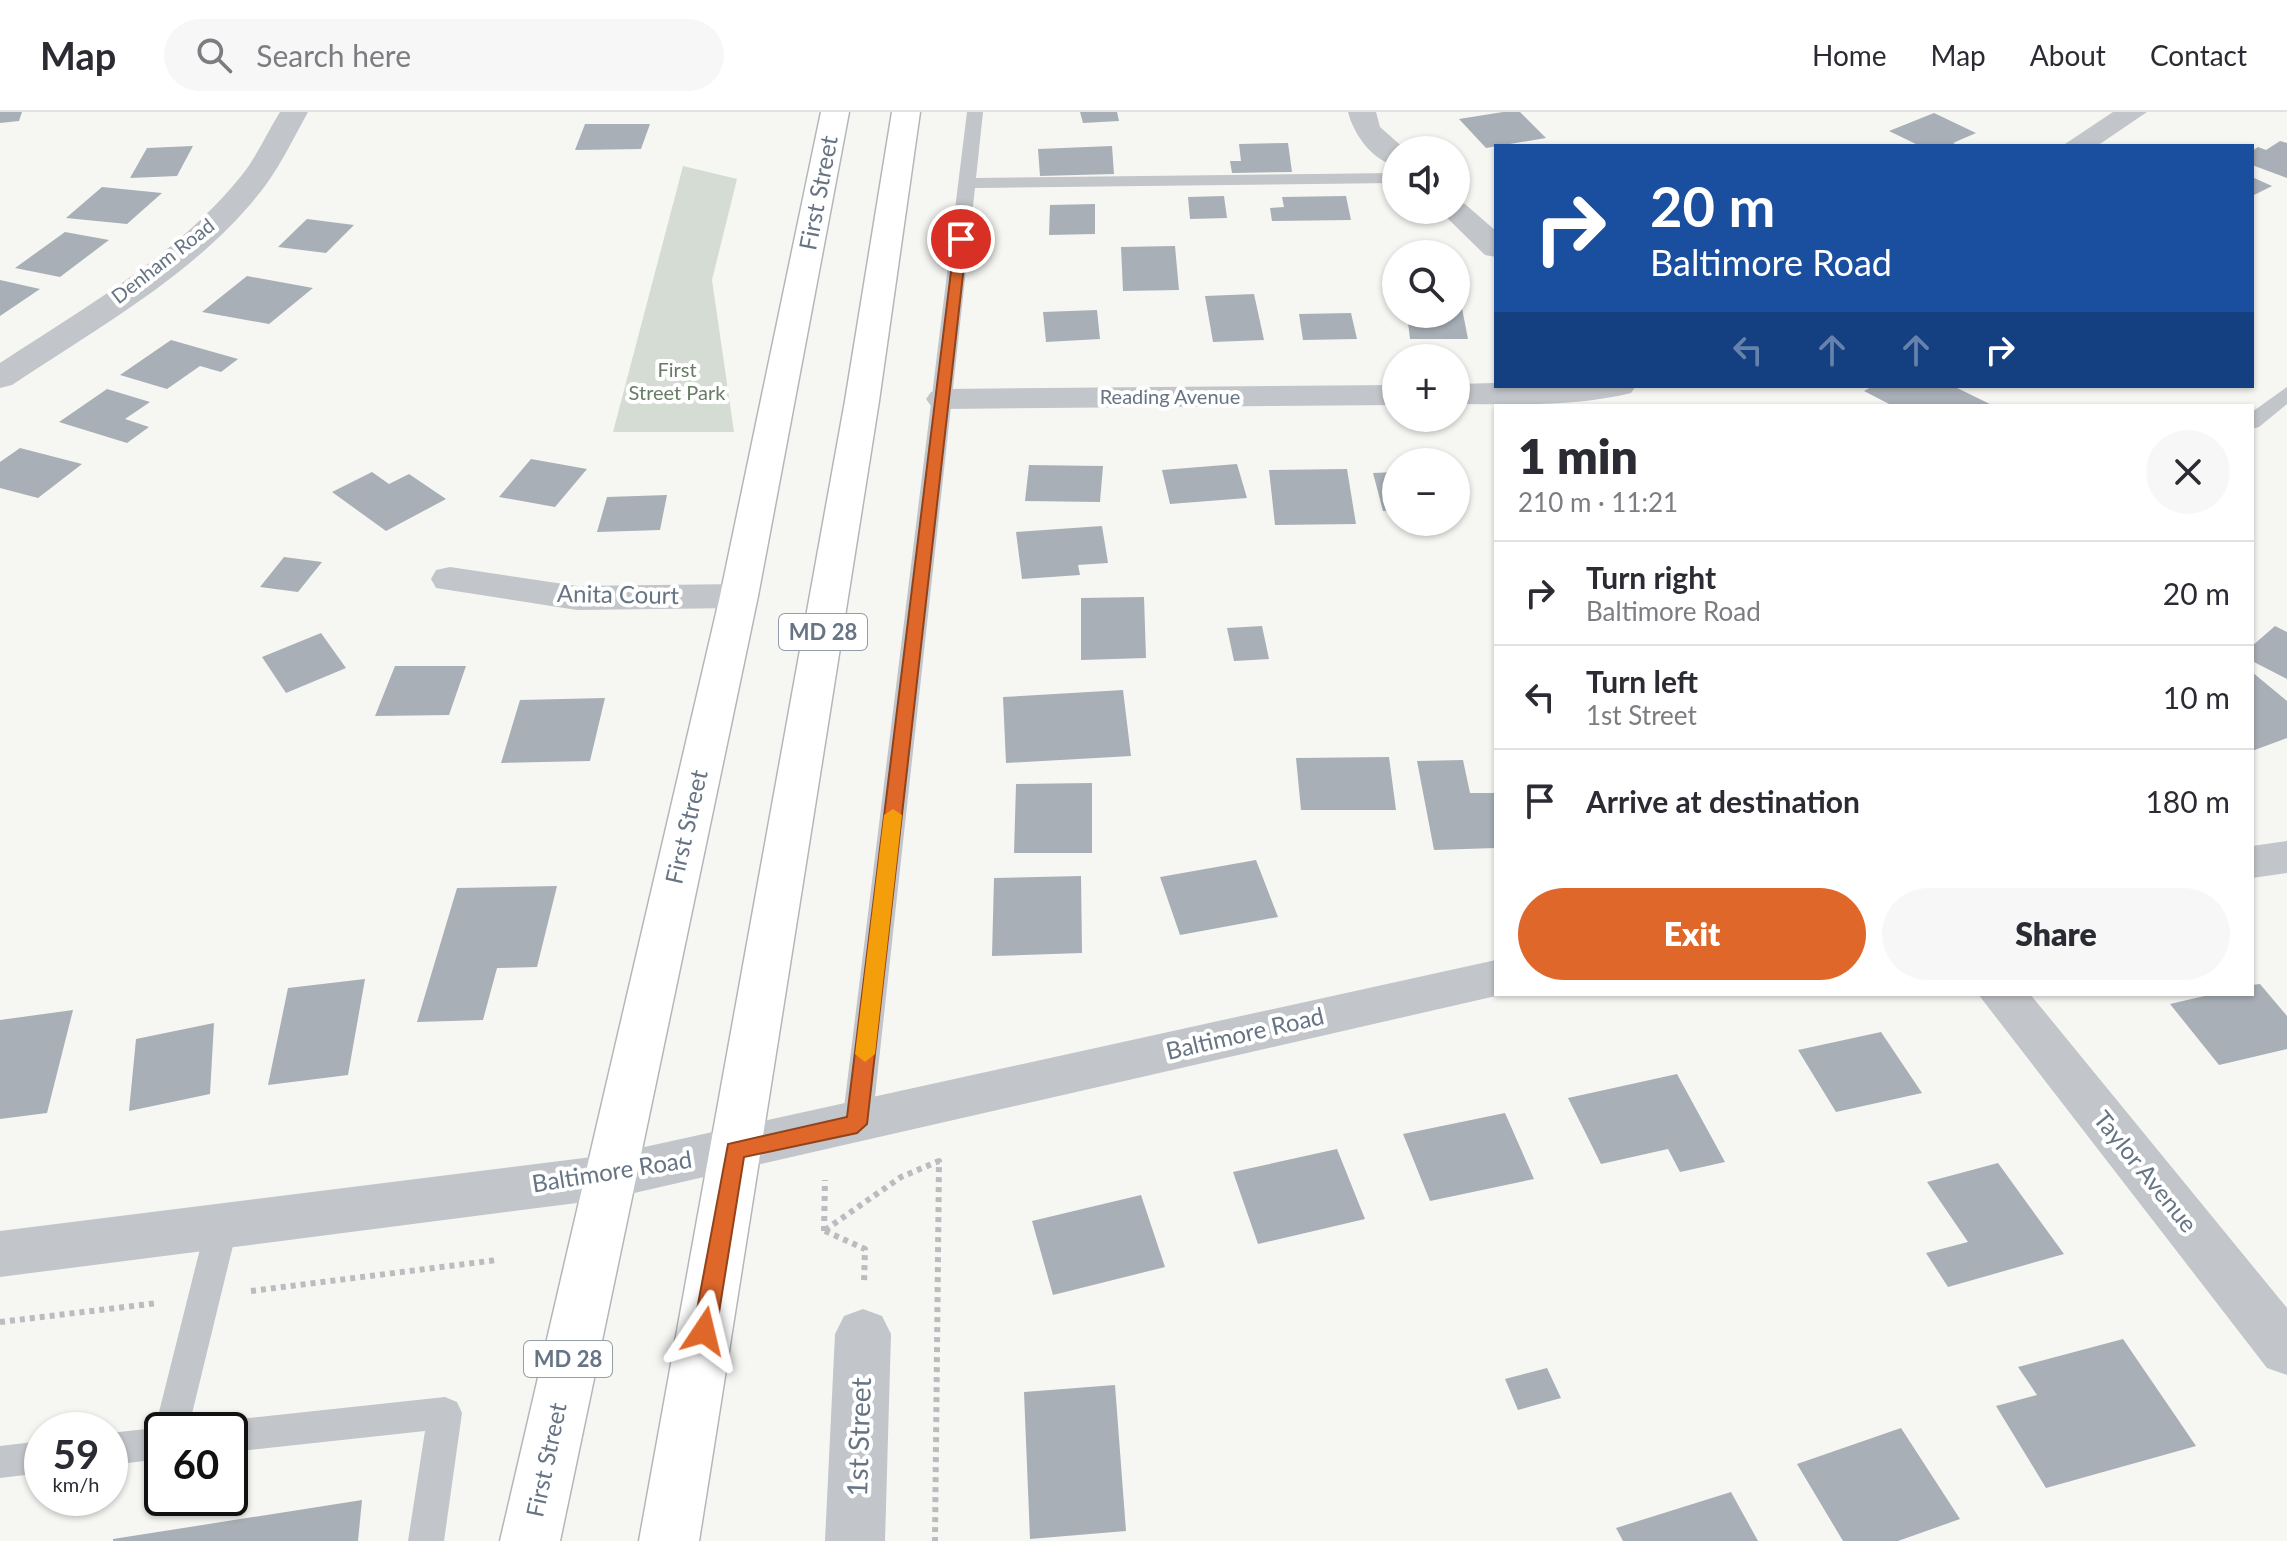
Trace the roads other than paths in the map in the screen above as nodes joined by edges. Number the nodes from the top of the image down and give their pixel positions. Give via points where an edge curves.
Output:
1 (294, 112) edge
2 (835, 112) edge
3 (906, 112) edge
4 (975, 112) edge
5 (1362, 112) edge
6 (2133, 112) edge
7 (1382, 144) edge
8 (2080, 144) edge
9 (1382, 178) edge
10 (967, 183) junction
11 (1469, 224) edge
12 (1494, 246) edge
13 (0, 378) edge
14 (1603, 388) edge
15 (2287, 393) edge
16 (1470, 394) edge
17 (1382, 395) edge
18 (943, 399) junction
19 (2254, 421) edge
20 (450, 579) dead end
21 (739, 596) junction
22 (2287, 857) edge
23 (2254, 862) edge
24 (1494, 978) edge
25 (2004, 996) edge
26 (857, 1124) junction
27 (735, 1150) junction
28 (608, 1177) junction
29 (222, 1225) junction
30 (0, 1254) edge
31 (863, 1334) road end
32 (2287, 1350) edge
33 (175, 1412) edge
34 (248, 1434) edge
35 (24, 1459) edge
36 (0, 1462) edge
37 (426, 1541) edge
38 (530, 1541) edge
39 (669, 1541) edge
40 (855, 1541) edge

1 - 13 street, Denham Road via 254,180 206,232 144,281
2 - 21 main road, First Street / MD 28
3 - 27 main road, MD 28
4 - 10 lane
5 - 7 street via 1367,130
6 - 8 street
9 - 10 lane
10 - 18 lane
11 - 12 street
14 - 16 street
15 - 19 lane
17 - 18 street, Reading Avenue
18 - 26 lane
20 - 21 street, Anita Court via 577,598
21 - 28 main road, First Street / MD 28
22 - 23 street
24 - 26 street, Baltimore Road
25 - 32 street, Taylor Avenue
26 - 27 street, Baltimore Road
27 - 28 street, Baltimore Road
27 - 39 main road, MD 28
28 - 29 street, Baltimore Road
28 - 38 main road, First Street / MD 28
29 - 30 street, Baltimore Road
29 - 33 lane
31 - 40 street, 1st Street
34 - 37 lane via 445,1413
35 - 36 lane

